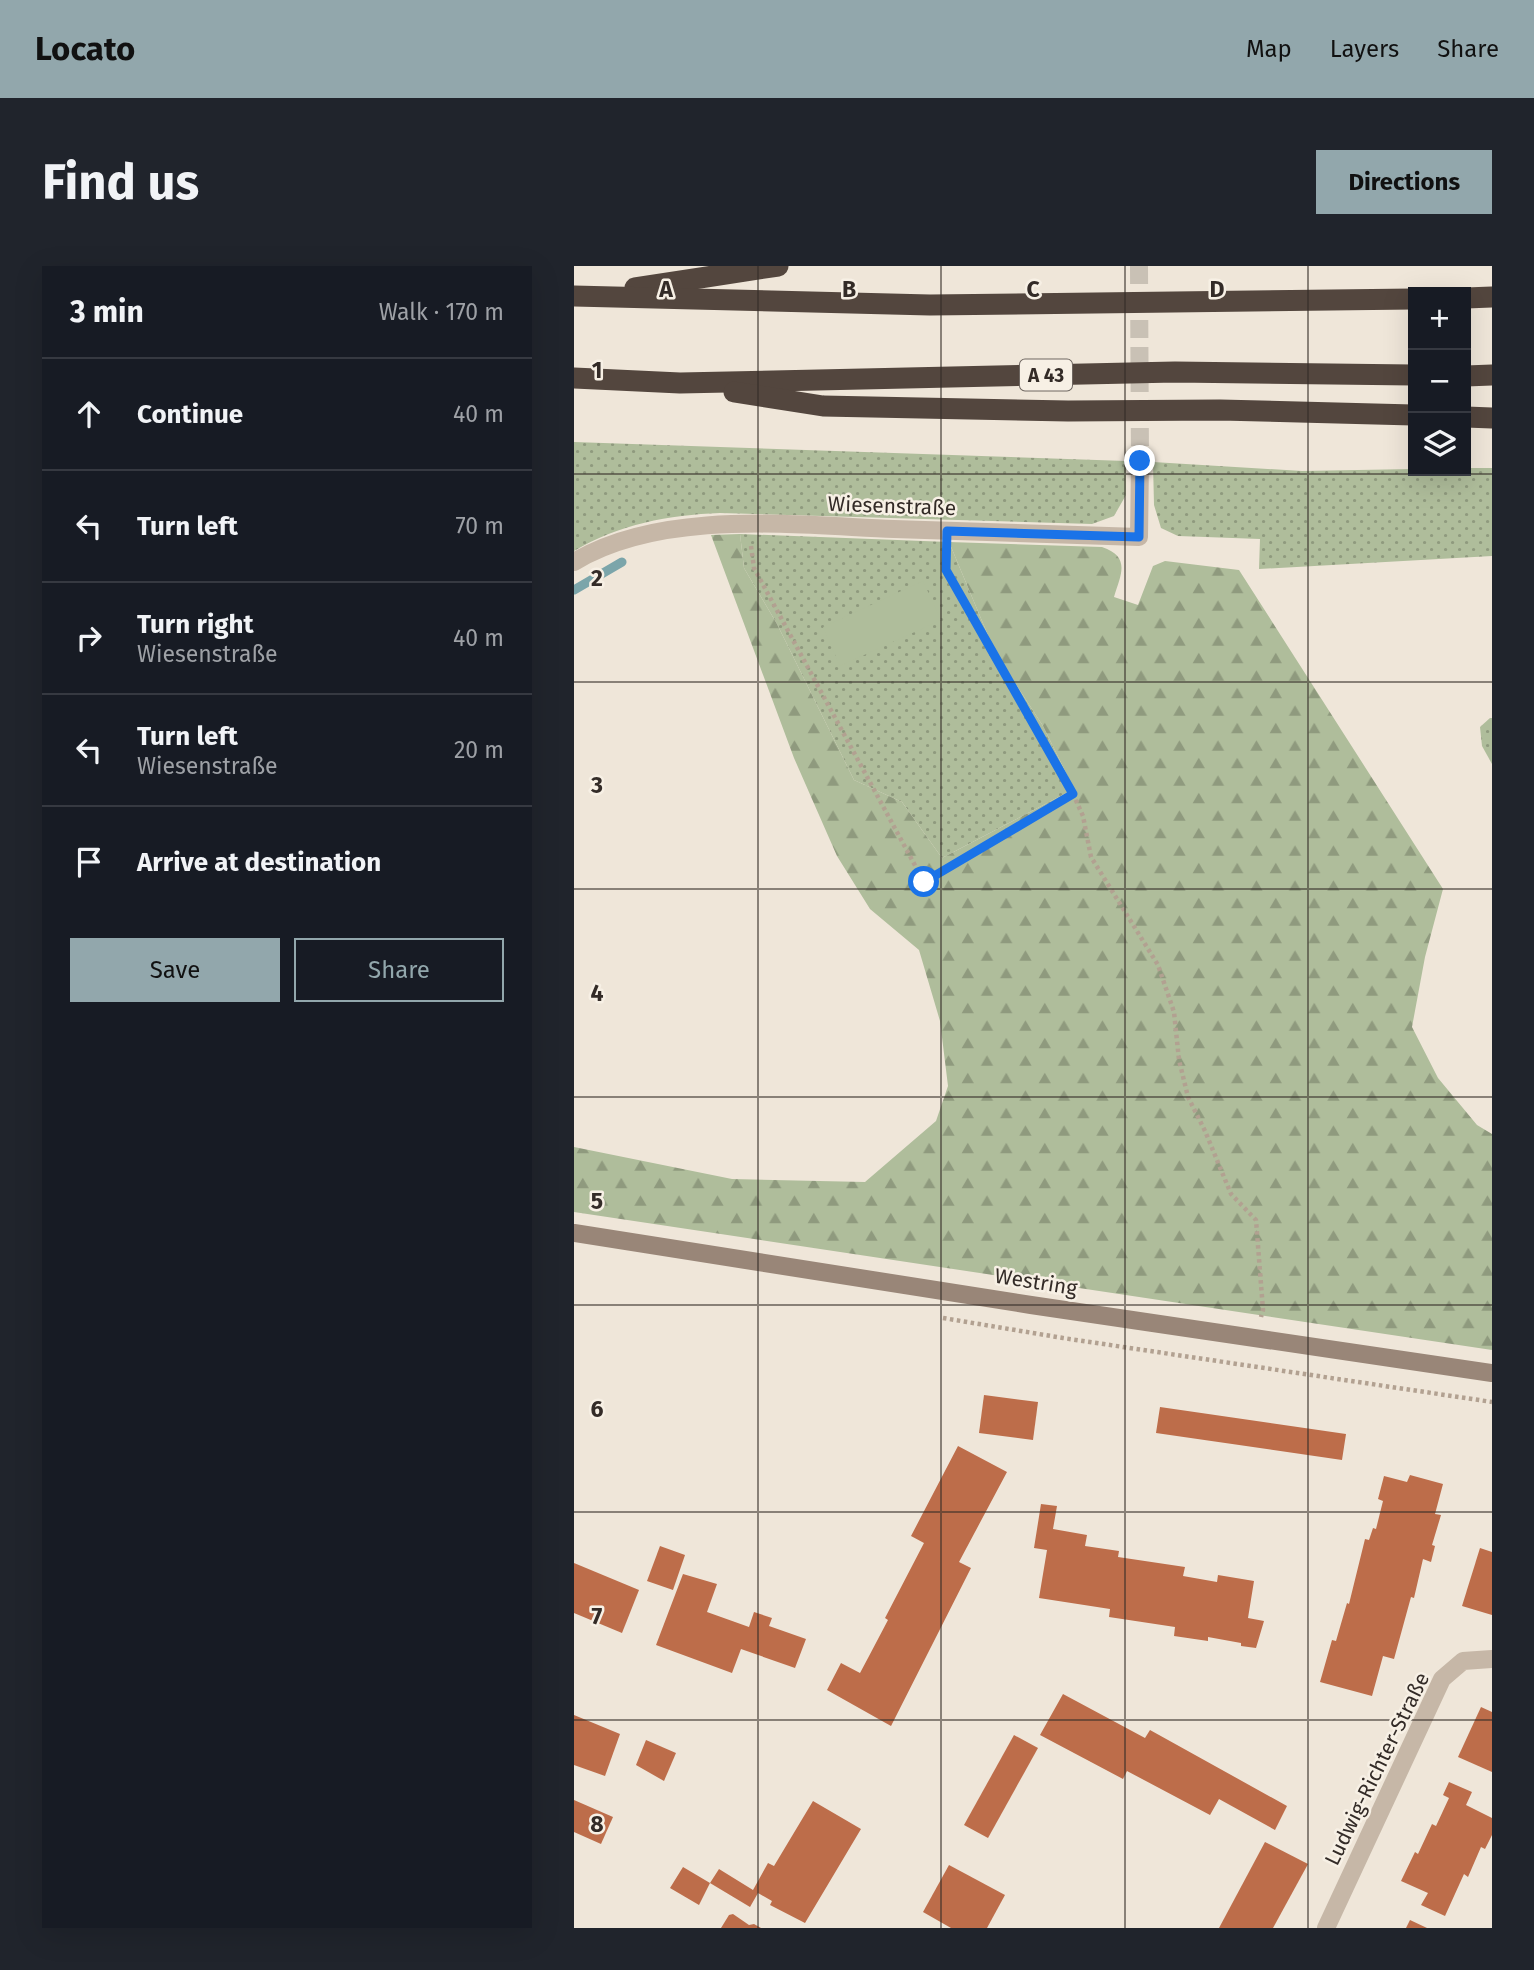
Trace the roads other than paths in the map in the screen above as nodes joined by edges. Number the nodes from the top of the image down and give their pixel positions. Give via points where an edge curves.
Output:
1 (778, 266) edge
2 (578, 296) edge
3 (1492, 297) edge
4 (1471, 298) edge
5 (1408, 299) edge
6 (1408, 375) edge
7 (1492, 375) edge
8 (1471, 376) edge
9 (574, 378) edge
10 (680, 383) junction
11 (1408, 415) edge
12 (1471, 417) edge
13 (1492, 418) edge
14 (1140, 461) tunnel mouth
15 (574, 562) edge
16 (574, 1233) edge
17 (1492, 1373) edge
18 (1492, 1659) edge
19 (1326, 1928) edge

1 - 2 highway
2 - 5 highway via 930,305
3 - 4 highway
6 - 10 highway, A 43 via 1175,372
7 - 8 highway
9 - 10 highway, A 43
10 - 11 highway via 823,406
12 - 13 highway
14 - 15 street, Wiesenstraße via 1139,537 748,525 666,529 632,537
16 - 17 main road, Westring
18 - 19 street, Ludwig-Richter-Straße via 1463,1661 1442,1679

